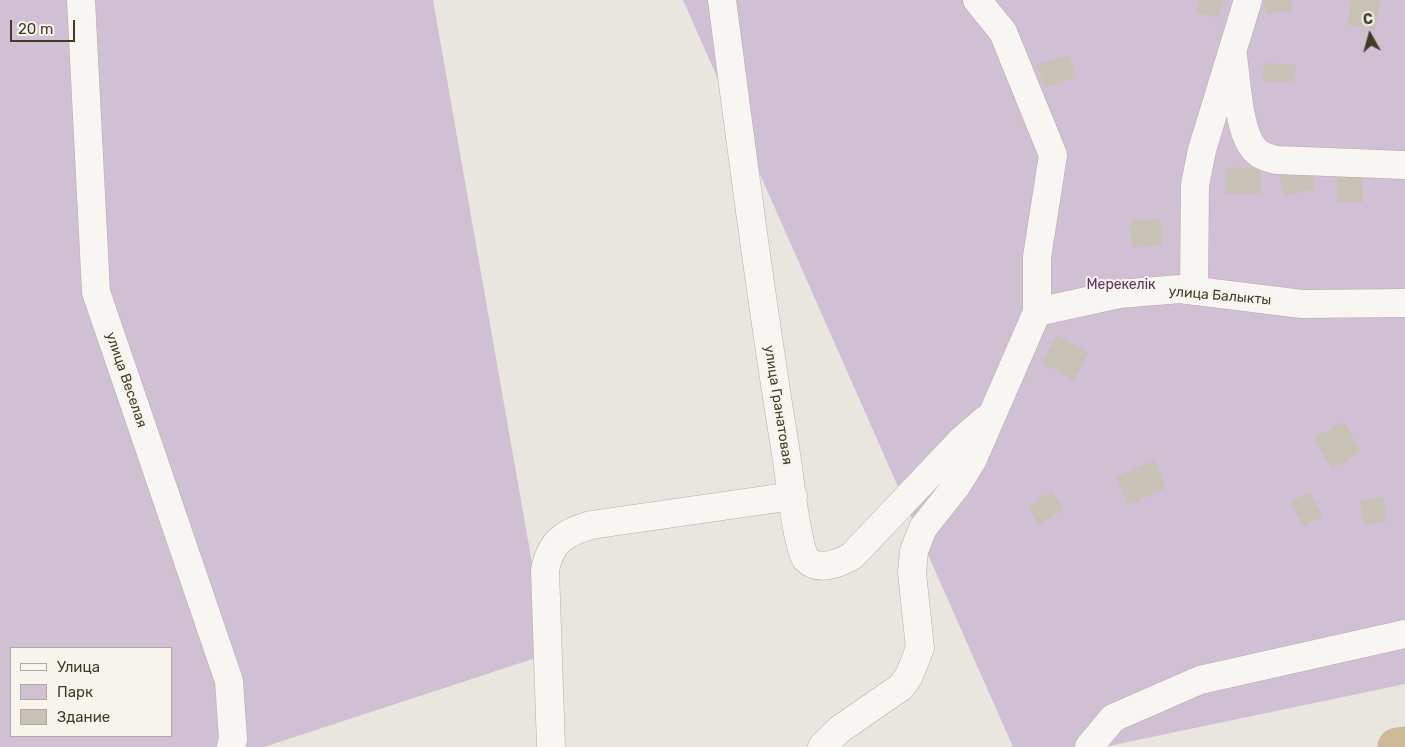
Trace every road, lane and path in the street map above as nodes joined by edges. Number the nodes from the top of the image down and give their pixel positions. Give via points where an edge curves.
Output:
1 (81, 0) edge
2 (722, 0) edge
3 (977, 0) edge
4 (1248, 0) edge
5 (1232, 48) junction
6 (1405, 165) edge
7 (1194, 291) junction
8 (1405, 303) edge
9 (1037, 312) junction
10 (994, 412) junction
11 (792, 496) junction
12 (1405, 634) edge
13 (231, 747) edge
14 (551, 747) edge
15 (822, 747) edge
16 (1089, 747) edge

1 - 13 street, улица Веселая via 96,292 229,681
2 - 11 street, улица Гранатовая via 762,303
3 - 9 street via 1003,32 1053,154 1038,257
4 - 5 street
5 - 6 street via 1245,130 1255,150 1264,157
5 - 7 street via 1195,185
7 - 8 street, улица Балыкты via 1302,304
7 - 9 street, улица Балыкты via 1180,289 1119,294
9 - 10 street
10 - 11 street, улица Гранатовая via 963,439 844,561 827,565 807,559
10 - 15 street via 966,472 923,528 914,551 912,573 920,648 909,676 901,687 840,729
11 - 14 street via 591,525 574,530 552,547 545,570
12 - 16 street via 1200,680 1114,718

